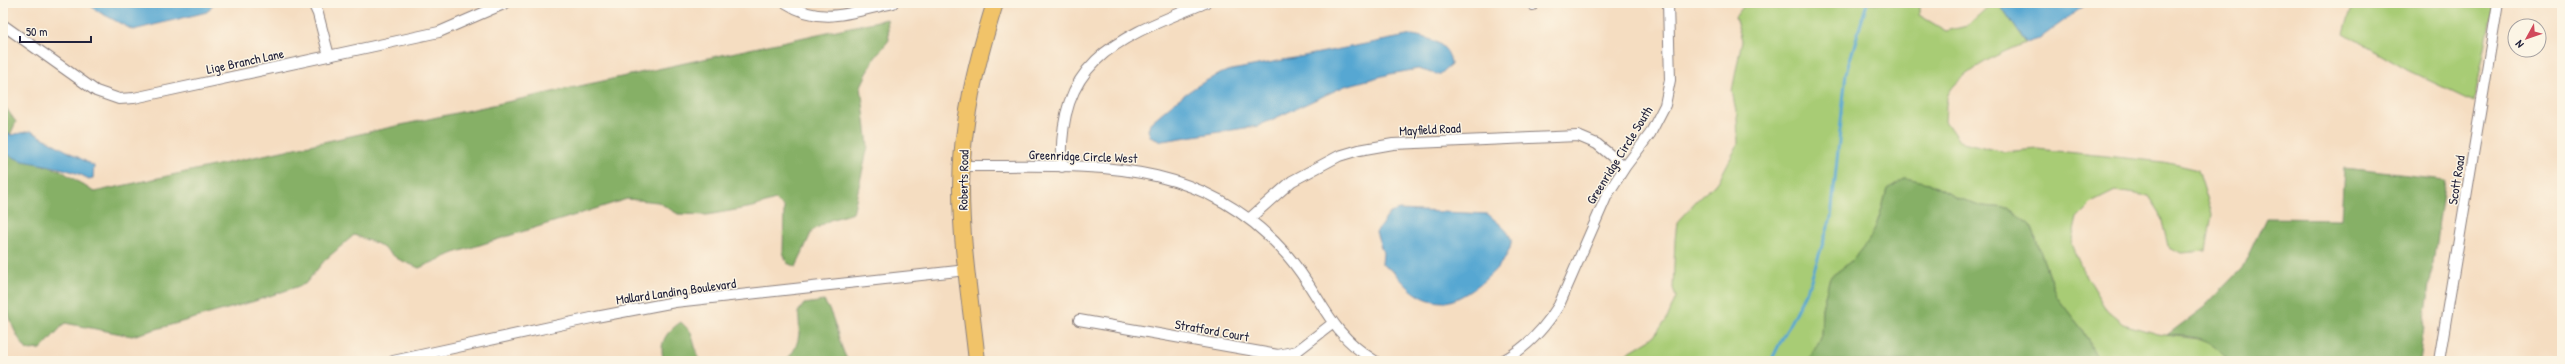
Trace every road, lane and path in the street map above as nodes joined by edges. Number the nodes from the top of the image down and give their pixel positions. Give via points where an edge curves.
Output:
1 (313, 3) edge
2 (506, 3) edge
3 (786, 3) edge
4 (893, 3) edge
5 (994, 3) edge
6 (1205, 3) edge
7 (1668, 3) edge
8 (2498, 3) edge
9 (3, 25) edge
10 (329, 56) junction
11 (962, 166) junction
12 (1062, 167) junction
13 (1624, 167) junction
14 (1249, 219) junction
15 (967, 270) junction
16 (1079, 320) dead end
17 (1332, 324) junction
18 (394, 361) edge
19 (977, 361) edge
20 (1375, 361) edge
21 (1502, 361) edge
22 (2439, 361) edge

1 - 10 street
2 - 10 street, Lige Branch Lane via 439,32
3 - 4 street via 802,12 821,17
5 - 11 main road, Roberts Road via 969,97
6 - 12 street via 1135,32 1092,64 1079,82 1067,108 1061,139
7 - 13 street, Greenridge Circle South via 1670,80 1667,97 1658,120
8 - 22 street, Scott Road
9 - 10 street, Lige Branch Lane via 86,86 119,99 146,96
11 - 12 street, Greenridge Circle West
11 - 15 main road, Roberts Road via 962,222
12 - 14 street, Greenridge Circle West via 1126,169 1173,179 1206,193
13 - 14 street, Mayfield Road via 1597,144 1578,136 1372,147 1339,156 1309,171 1277,193
13 - 21 street, Greenridge Circle South via 1593,223 1566,290 1550,319 1528,344
14 - 17 street, Greenridge Circle West via 1298,269
15 - 18 street, Mallard Landing Boulevard via 675,302 596,316
15 - 19 main road, Roberts Road
16 - 17 street, Stratford Court via 1278,355 1297,351
17 - 20 street via 1350,343

